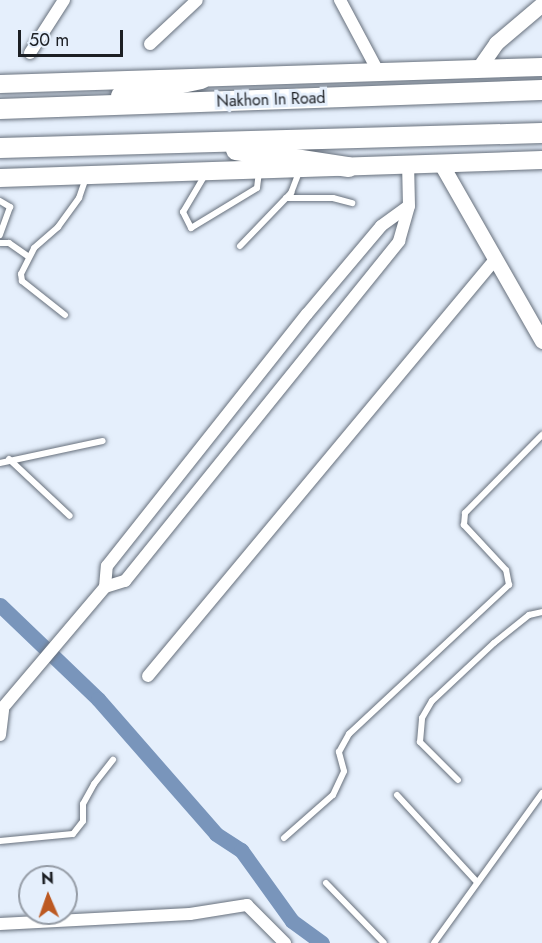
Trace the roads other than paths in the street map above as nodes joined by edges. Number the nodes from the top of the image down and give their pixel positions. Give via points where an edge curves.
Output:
1 (64, 0) edge
2 (197, 0) edge
3 (340, 0) edge
4 (542, 4) edge
5 (150, 44) dead end
6 (30, 53) dead end
7 (542, 67) edge
8 (478, 69) junction
9 (379, 73) junction
10 (201, 79) junction
11 (0, 84) edge
12 (542, 90) edge
13 (68, 107) junction
14 (0, 109) edge
15 (542, 133) edge
16 (186, 142) junction
17 (0, 148) edge
18 (542, 160) edge
19 (440, 162) junction
20 (408, 164) junction
21 (349, 167) junction
22 (300, 169) junction
23 (260, 170) junction
24 (208, 171) junction
25 (88, 175) junction
26 (0, 178) edge
27 (286, 198) junction
28 (0, 201) edge
29 (351, 203) dead end
30 (409, 206) junction
31 (0, 235) edge
32 (0, 243) edge
33 (240, 246) dead end
34 (29, 257) junction
35 (355, 258) junction
36 (493, 262) junction
37 (372, 273) junction
38 (307, 314) junction
39 (65, 315) dead end
40 (325, 328) junction
41 (542, 340) edge
42 (542, 435) edge
43 (103, 441) dead end
44 (9, 459) junction
45 (0, 463) edge
46 (179, 475) junction
47 (197, 489) junction
48 (70, 516) dead end
49 (105, 587) junction
50 (542, 612) edge
51 (148, 676) dead end
52 (2, 710) edge
53 (0, 735) edge
54 (113, 759) dead end
55 (458, 780) dead end
56 (542, 793) edge
57 (397, 795) dead end
58 (284, 838) dead end
59 (0, 841) edge
60 (476, 881) junction
61 (326, 883) dead end
62 (0, 924) edge
63 (285, 943) edge
64 (384, 943) edge
65 (434, 943) edge

1 - 6 street
2 - 5 street
3 - 9 street
4 - 8 street via 496,43
7 - 8 main road, Nakhon In Road
8 - 9 main road, Nakhon In Road
9 - 10 main road, Nakhon In Road
10 - 11 main road, Nakhon In Road
10 - 13 main road
12 - 13 main road, Nakhon In Road
13 - 14 main road, Nakhon In Road
15 - 16 main road
16 - 17 main road
16 - 21 main road
18 - 19 main road
19 - 20 main road
19 - 36 street
20 - 21 main road
20 - 30 street
21 - 22 main road
22 - 23 main road
22 - 27 lane
23 - 24 main road
23 - 24 lane via 257,188 211,214 198,229 191,228 183,212
24 - 25 main road
25 - 26 main road
25 - 34 lane via 79,198
27 - 29 lane via 324,197
27 - 33 lane
28 - 31 lane via 9,207
30 - 35 street via 381,226
30 - 37 street via 399,241
32 - 34 lane via 9,243
34 - 39 lane via 22,281
35 - 37 street
35 - 38 street
36 - 41 street
36 - 51 street
37 - 40 street
38 - 40 street
38 - 46 street
40 - 47 street
42 - 58 lane via 465,513 464,525 506,570 508,585 349,734 339,752 344,771 333,795
43 - 44 lane
44 - 45 lane
44 - 48 lane
46 - 47 street
46 - 49 street via 107,567
47 - 49 street via 125,581
49 - 52 street
50 - 55 lane via 528,615 494,643 432,701 422,718 420,742
52 - 53 street
54 - 59 lane via 83,804 83,821 73,834
56 - 60 lane
57 - 60 lane
60 - 65 lane
61 - 64 lane
62 - 63 street via 190,914 247,905

